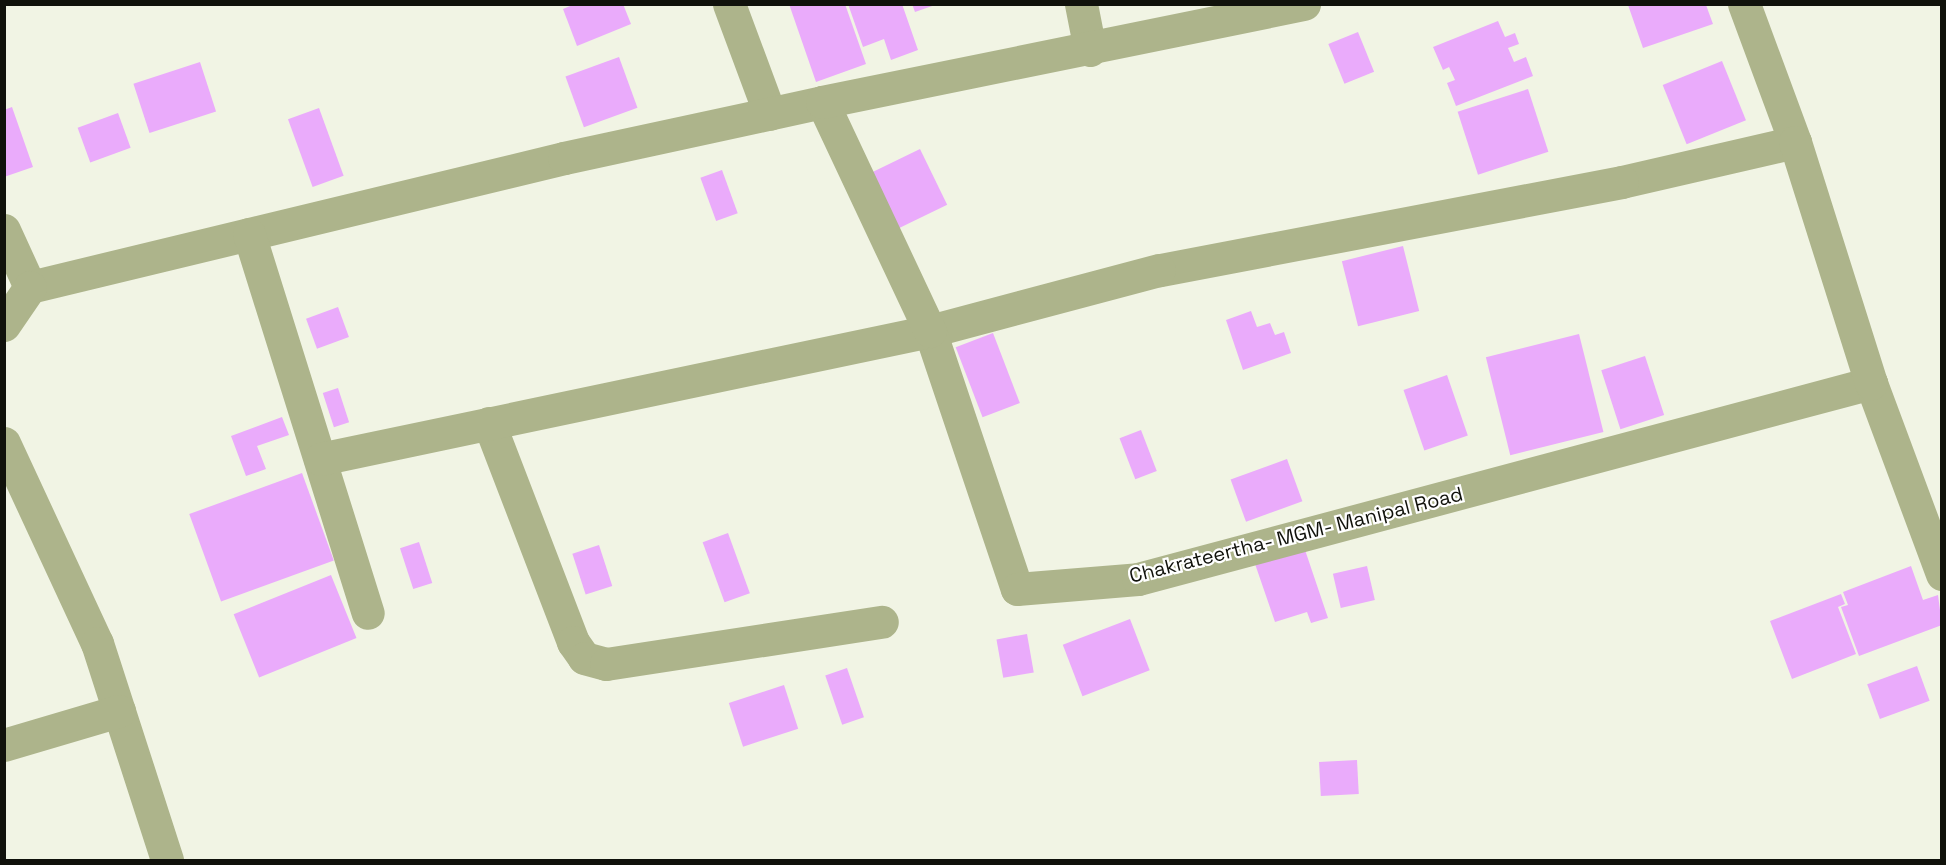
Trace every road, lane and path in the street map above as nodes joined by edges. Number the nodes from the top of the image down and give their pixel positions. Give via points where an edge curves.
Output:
1 (729, 4) edge
2 (1081, 4) edge
3 (1304, 4) edge
4 (1744, 4) edge
5 (1090, 50) junction
6 (822, 102) junction
7 (770, 114) junction
8 (1795, 142) junction
9 (4, 230) edge
10 (249, 234) junction
11 (30, 287) junction
12 (4, 325) edge
13 (930, 331) junction
14 (1871, 383) junction
15 (489, 423) junction
16 (4, 444) edge
17 (320, 459) junction
18 (1941, 573) edge
19 (368, 613) dead end
20 (882, 622) dead end
21 (119, 711) junction
22 (4, 745) edge
23 (167, 861) edge

1 - 7 street
2 - 5 street
3 - 5 street
4 - 8 street
5 - 6 street
6 - 7 street
6 - 13 street
7 - 10 street
8 - 13 street via 1622,183 1159,270
8 - 14 street
9 - 11 street
10 - 11 street
10 - 17 street
11 - 12 street
13 - 14 street, Chakrateertha- MGM- Manipal Road via 1017,589 1138,579
13 - 15 street
14 - 18 street
15 - 17 street
15 - 20 street via 573,642 584,658 606,664
16 - 21 street via 97,643
17 - 19 street
21 - 22 street
21 - 23 street

